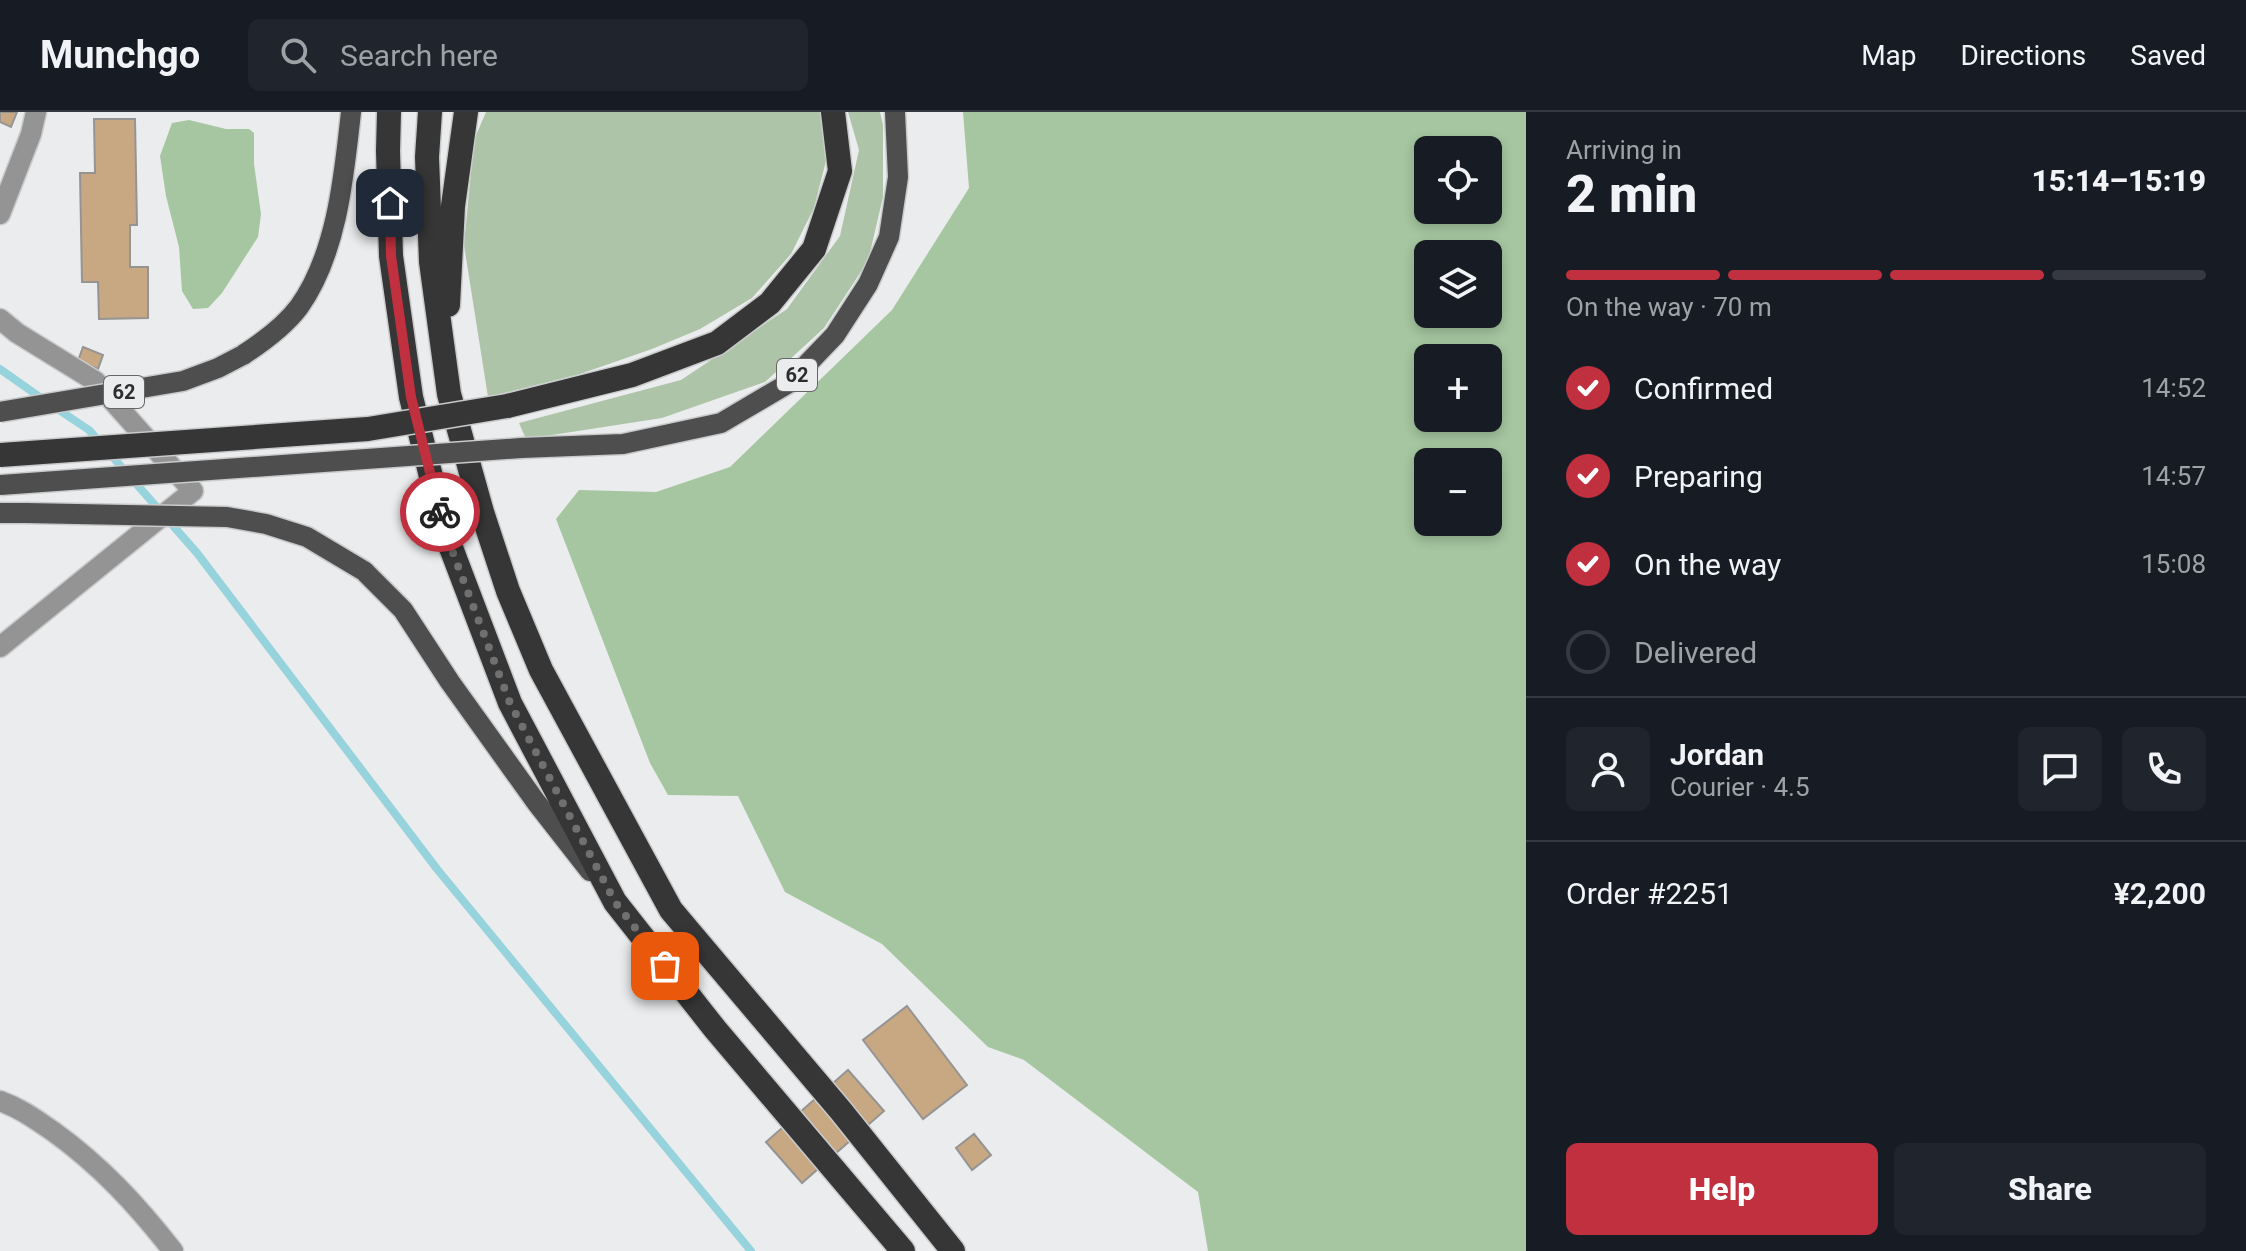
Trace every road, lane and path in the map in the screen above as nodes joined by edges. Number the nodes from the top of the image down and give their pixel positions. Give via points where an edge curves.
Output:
1 (36, 112) edge
2 (351, 112) edge
3 (389, 112) edge
4 (430, 112) edge
5 (466, 112) edge
6 (833, 112) edge
7 (895, 112) edge
8 (0, 214) edge
9 (0, 319) edge
10 (449, 394) junction
11 (0, 412) edge
12 (0, 455) edge
13 (0, 485) edge
14 (0, 513) edge
15 (0, 647) edge
16 (615, 902) junction
17 (0, 1101) edge
18 (173, 1251) edge
19 (903, 1251) edge
20 (953, 1251) edge

1 - 8 street
2 - 11 main road, 62, bridge via 343,190 320,270 298,308 270,337 183,381
3 - 16 highway via 391,256 411,397 445,532 510,703
4 - 10 highway via 431,262
5 - 10 highway via 453,206
6 - 12 highway, bridge via 840,171 814,249 770,303 717,343 632,375 507,406 368,429
7 - 13 main road, 62, bridge via 898,177 889,237 868,284 835,335 789,383 721,423 623,444
9 - 15 street via 95,381 193,491
10 - 20 highway via 490,538 541,670 671,910
14 - 16 main road, bridge via 227,517 307,537 364,571 403,610 536,802
16 - 19 highway
17 - 18 street via 22,1109 85,1155 137,1205

